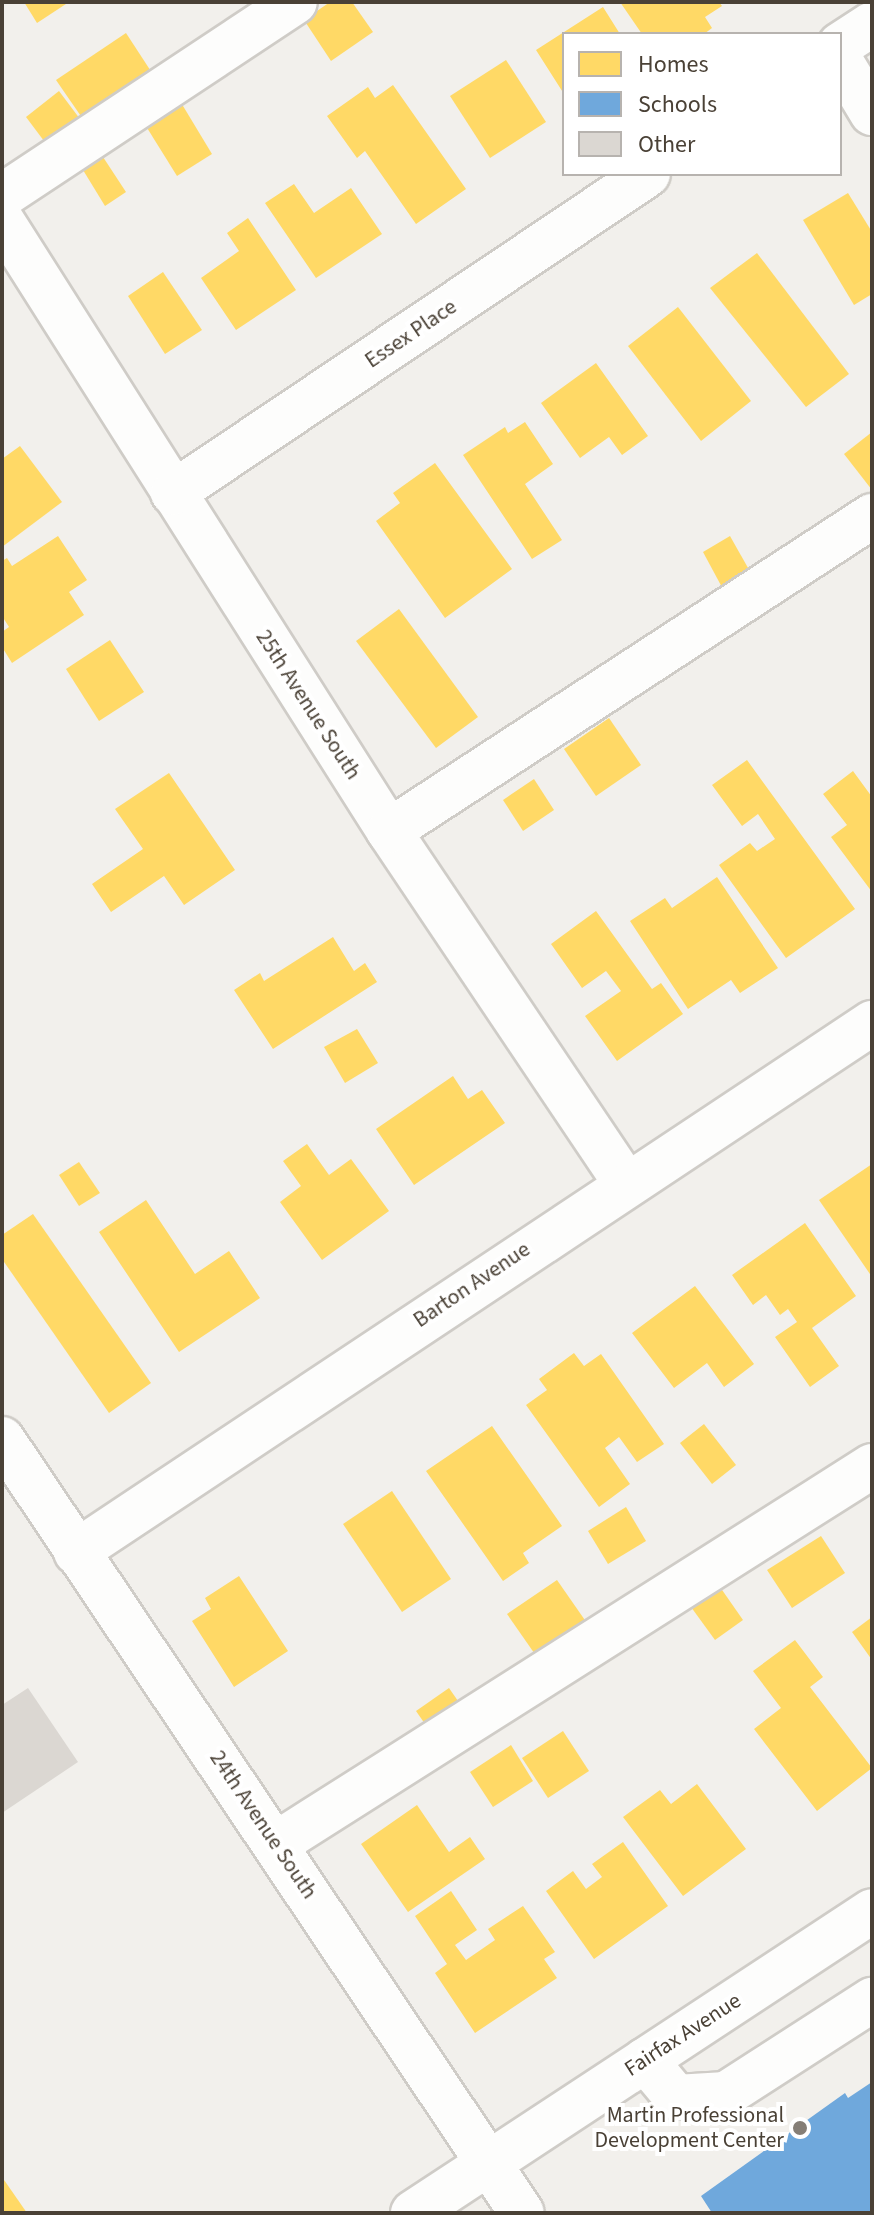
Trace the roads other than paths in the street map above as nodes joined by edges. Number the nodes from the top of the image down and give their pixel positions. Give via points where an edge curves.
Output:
1 (295, 2) edge
2 (872, 24) edge
3 (842, 44) edge
4 (842, 63) edge
5 (872, 113) edge
6 (645, 176) edge
7 (2, 196) edge
8 (2, 221) edge
9 (173, 493) junction
10 (872, 516) edge
11 (389, 831) junction
12 (872, 1023) edge
13 (625, 1182) junction
14 (2, 1439) edge
15 (872, 1466) edge
16 (76, 1552) junction
17 (276, 1844) junction
18 (872, 1911) edge
19 (872, 2000) edge
20 (645, 2060) junction
21 (488, 2163) junction
22 (413, 2213) edge
23 (522, 2213) edge

1 - 7 street
2 - 3 street
4 - 5 street
6 - 9 street, Essex Place
8 - 9 street, 25th Avenue South
9 - 11 street, 25th Avenue South
10 - 11 street
11 - 13 street, 25th Avenue South
12 - 13 street, Barton Avenue
13 - 16 street, Barton Avenue
14 - 16 street, 24th Avenue South
15 - 17 street
16 - 17 street, 24th Avenue South
17 - 21 street, 24th Avenue South
18 - 20 street, Fairfax Avenue
19 - 20 street via 726,2094 676,2097
20 - 21 street, Fairfax Avenue
21 - 22 street, Fairfax Avenue
21 - 23 street, 24th Avenue South

